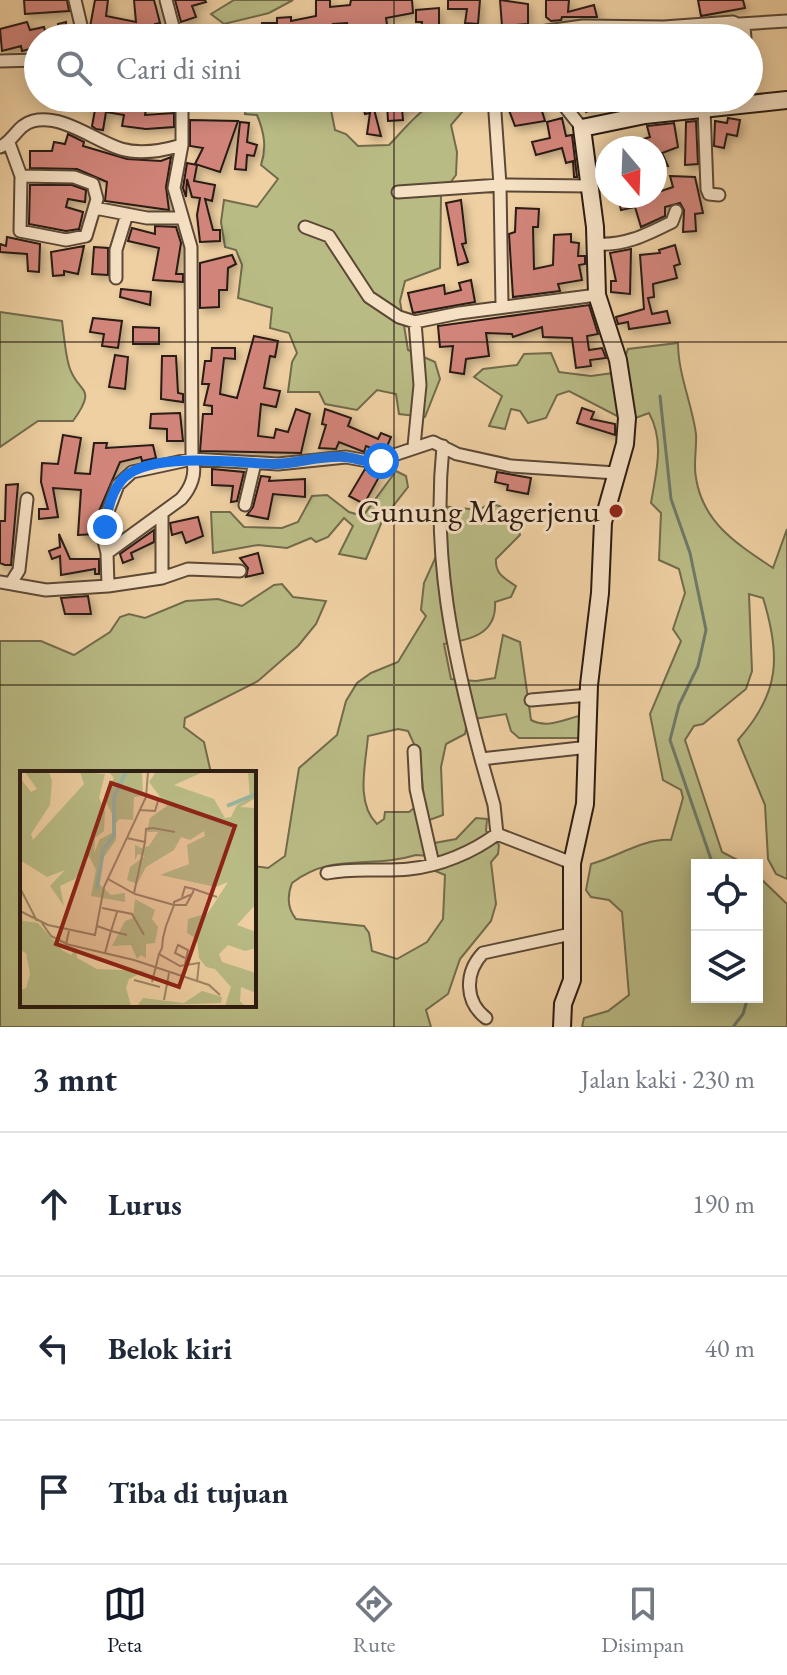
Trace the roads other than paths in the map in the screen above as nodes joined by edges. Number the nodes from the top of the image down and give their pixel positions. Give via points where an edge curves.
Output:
1 (75, 0) edge
2 (166, 0) edge
3 (787, 21) edge
4 (81, 24) edge
5 (172, 24) edge
6 (740, 24) edge
7 (24, 60) edge
8 (0, 61) edge
9 (787, 100) edge
10 (763, 101) edge
11 (182, 112) edge
12 (495, 112) edge
13 (569, 112) edge
14 (675, 112) edge
15 (704, 112) edge
16 (582, 128) junction
17 (5, 145) edge
18 (182, 145) junction
19 (21, 176) junction
20 (500, 185) junction
21 (589, 186) junction
22 (398, 192) dead end
23 (719, 195) dead end
24 (95, 208) junction
25 (676, 211) dead end
26 (127, 214) junction
27 (181, 218) junction
28 (305, 227) dead end
29 (595, 244) junction
30 (116, 278) dead end
31 (597, 295) junction
32 (502, 306) junction
33 (415, 322) junction
34 (414, 446) junction
35 (443, 446) junction
36 (192, 459) junction
37 (255, 463) junction
38 (616, 473) junction
39 (27, 499) dead end
40 (245, 505) dead end
41 (162, 514) junction
42 (107, 553) junction
43 (240, 571) dead end
44 (162, 578) junction
45 (6, 583) edge
46 (108, 586) junction
47 (589, 695) junction
48 (531, 700) dead end
49 (589, 747) junction
50 (414, 751) dead end
51 (481, 759) junction
52 (497, 834) junction
53 (572, 863) junction
54 (433, 864) junction
55 (327, 873) dead end
56 (571, 934) junction
57 (486, 1018) dead end
58 (562, 1027) edge

1 - 4 street
2 - 5 street
3 - 6 street
7 - 8 street
9 - 10 main road
11 - 18 street
12 - 20 street
13 - 16 street
14 - 16 main road
15 - 23 street via 707,189
16 - 21 main road
17 - 18 street via 22,126 36,120 59,122 130,151
17 - 19 street
18 - 27 street via 174,188
19 - 24 street via 74,177 93,184
19 - 24 street via 18,219 23,233 83,239
20 - 21 street
20 - 22 street
20 - 32 street
21 - 29 main road
24 - 26 street
25 - 29 street via 672,222 643,237
26 - 27 street
26 - 30 street via 116,250
27 - 36 street via 189,239 193,295
28 - 33 street via 329,236 369,297 388,312
29 - 31 main road
31 - 32 street
31 - 38 main road via 624,388 625,444
32 - 33 street
33 - 34 street via 420,385
34 - 35 street
34 - 37 street via 373,462 346,457
35 - 38 street via 511,466
35 - 51 street via 438,496 442,589
36 - 37 street
36 - 41 street via 190,488
36 - 42 street via 132,472 121,480 107,514
37 - 40 street
38 - 47 main road via 603,522
39 - 45 street via 19,570
41 - 42 street
41 - 44 street
42 - 46 street
43 - 44 street via 188,569
44 - 46 street
45 - 46 street via 46,590
47 - 48 street
47 - 49 main road
49 - 51 street
49 - 53 main road via 582,830
50 - 54 street via 416,789
51 - 52 street
52 - 53 street
52 - 54 street
53 - 56 main road
54 - 55 street
56 - 57 street via 483,953 476,961 469,997
56 - 58 main road via 572,980

